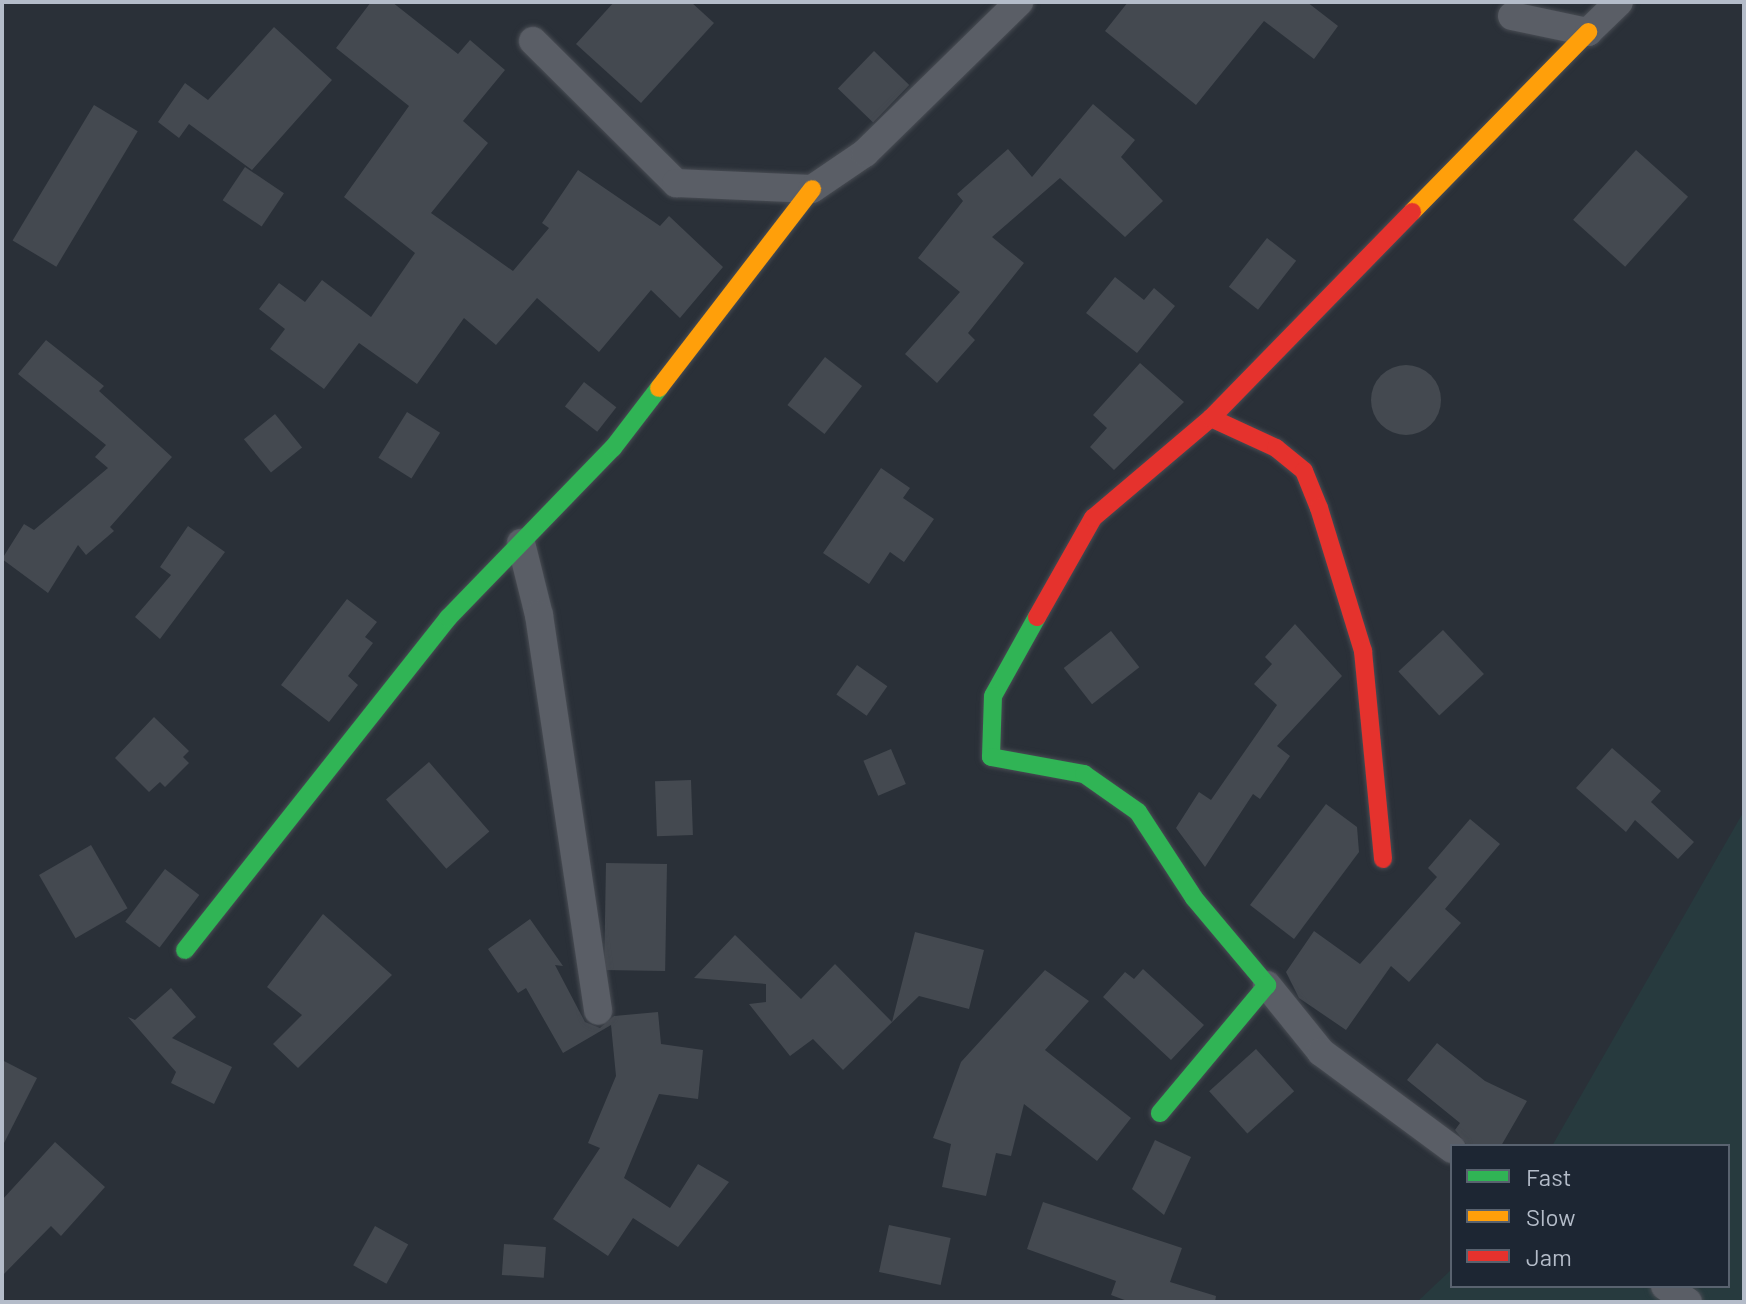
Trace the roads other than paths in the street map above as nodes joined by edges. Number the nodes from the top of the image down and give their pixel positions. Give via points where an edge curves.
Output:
1 (1019, 2) edge
2 (1619, 2) edge
3 (1512, 16) dead end
4 (1588, 32) junction
5 (533, 41) dead end
6 (812, 189) junction
7 (1211, 418) junction
8 (521, 543) junction
9 (1383, 859) dead end
10 (185, 950) dead end
11 (1267, 985) junction
12 (598, 1011) dead end
13 (1160, 1113) dead end
14 (1450, 1148) edge
15 (1668, 1288) edge
16 (1688, 1302) edge

1 - 6 street via 865,153
2 - 4 street
3 - 4 street
4 - 7 street
5 - 6 street via 676,183
6 - 8 street via 613,448
7 - 9 street via 1276,448 1304,471 1319,508 1363,651
7 - 11 street via 1093,518 1010,659 988,728 991,757 1084,774 1138,812 1194,898
8 - 10 street via 448,618
8 - 12 street via 539,615
11 - 13 street
11 - 14 street via 1321,1052
15 - 16 street

